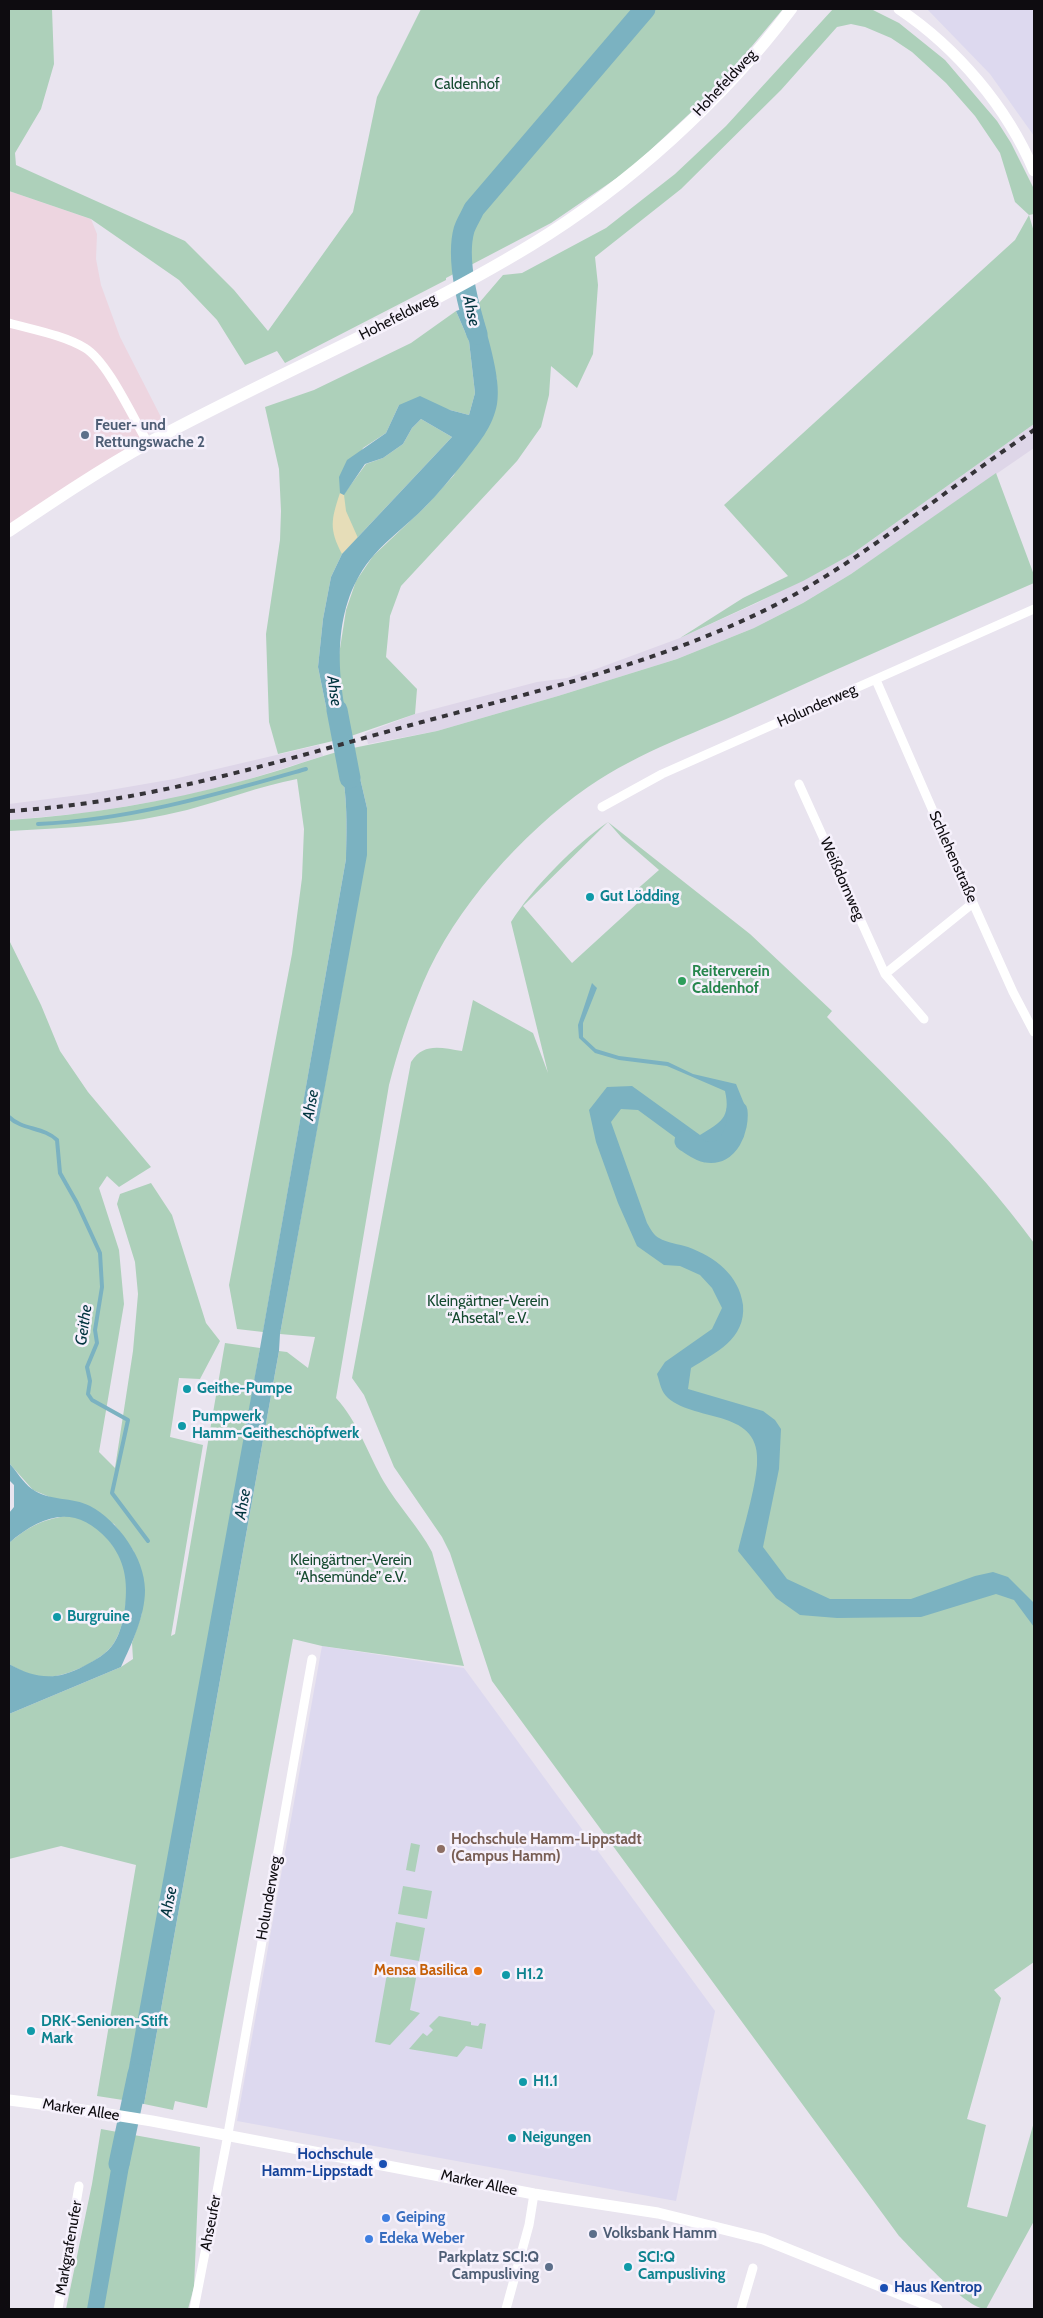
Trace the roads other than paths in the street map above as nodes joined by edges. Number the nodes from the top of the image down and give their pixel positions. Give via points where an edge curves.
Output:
1 (791, 9) edge
2 (900, 9) edge
3 (1034, 171) edge
4 (9, 323) edge
5 (148, 443) junction
6 (9, 531) edge
7 (1034, 608) edge
8 (876, 680) junction
9 (800, 784) dead end
10 (602, 807) dead end
11 (973, 903) junction
12 (885, 974) junction
13 (924, 1019) dead end
14 (1034, 1032) edge
15 (312, 1659) dead end
16 (9, 2100) edge
17 (227, 2136) junction
18 (79, 2186) dead end
19 (534, 2194) junction
20 (753, 2268) dead end
21 (58, 2309) edge
22 (194, 2309) edge
23 (506, 2309) edge
24 (741, 2309) edge
25 (937, 2309) edge

1 - 5 main road, Hohefeldweg via 748,61 658,150 533,244 439,296
2 - 3 street via 942,43 975,77 1011,127
4 - 5 street via 71,341 100,360
5 - 6 main road, Hohefeldweg
7 - 8 street, Holunderweg
8 - 10 street, Holunderweg via 662,774
8 - 11 street, Schlehenstraße
9 - 12 street, Weißdornweg
11 - 12 street
11 - 14 street, Schlehenstraße
12 - 13 street, Weißdornweg
15 - 17 street, Holunderweg
16 - 17 street, Marker Allee
17 - 19 street, Marker Allee
17 - 22 street, Ahseufer
18 - 21 street, Markgrafenufer
19 - 23 street
19 - 25 street, Marker Allee via 658,2213 762,2239
20 - 24 street

